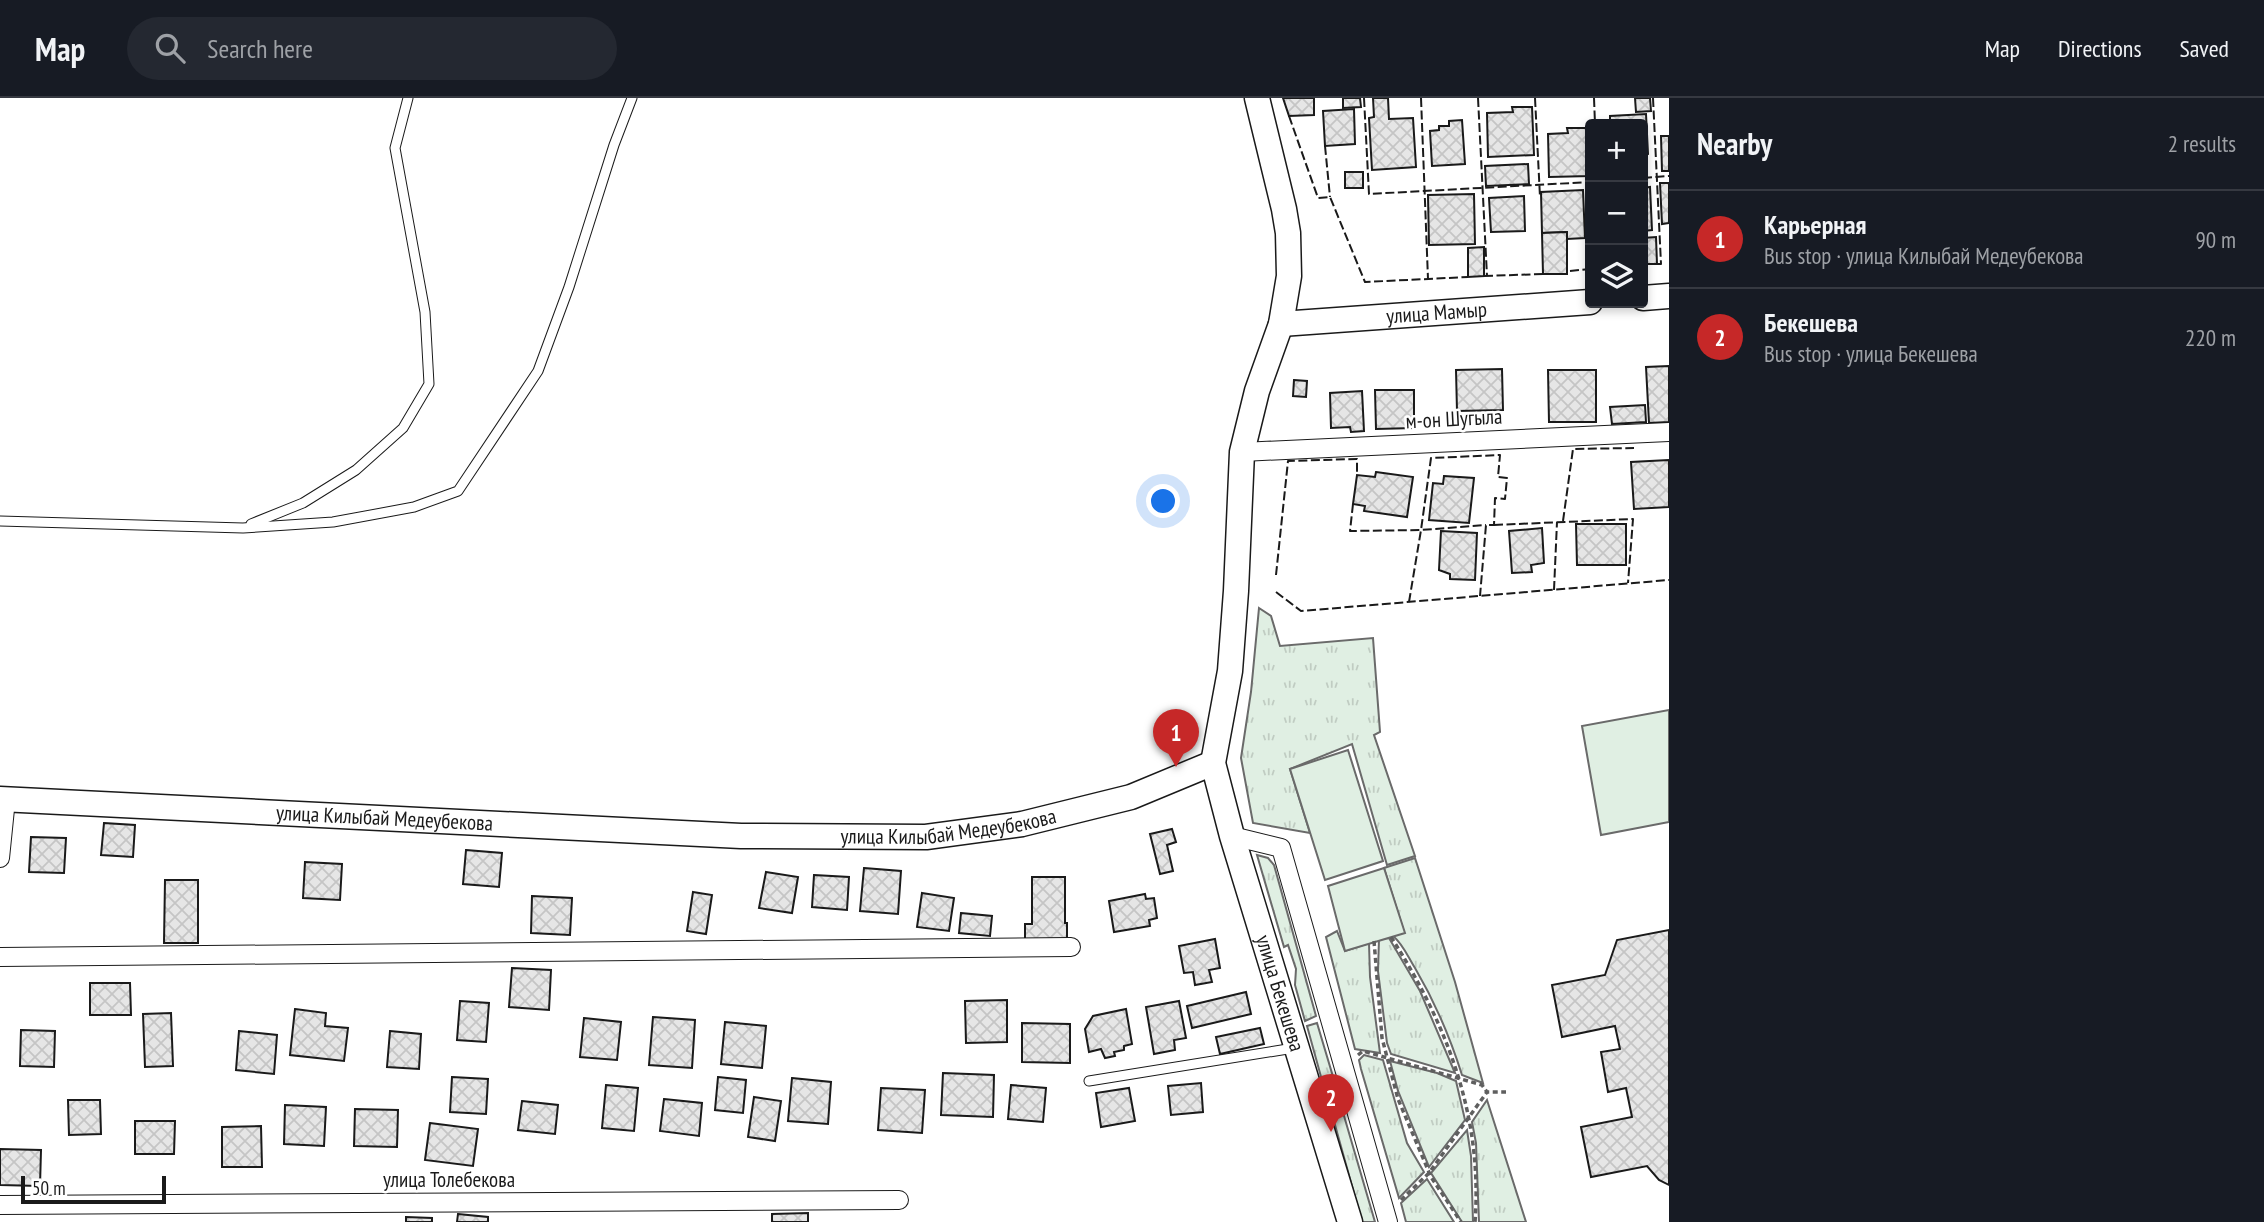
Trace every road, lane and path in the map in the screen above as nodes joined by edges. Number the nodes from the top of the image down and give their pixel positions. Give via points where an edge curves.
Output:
1 (408, 98) edge
2 (632, 98) edge
3 (1257, 98) edge
4 (1669, 296) edge
5 (1648, 298) edge
6 (1585, 302) edge
7 (1281, 324) junction
8 (1669, 432) edge
9 (1242, 452) junction
10 (0, 520) edge
11 (243, 527) junction
12 (1213, 763) junction
13 (3, 799) edge
14 (1232, 836) junction
15 (0, 858) edge
16 (1391, 937) dead end
17 (1374, 941) dead end
18 (1071, 947) dead end
19 (0, 957) edge
20 (1296, 1047) junction
21 (1358, 1055) dead end
22 (1387, 1059) junction
23 (1460, 1079) junction
24 (1089, 1081) dead end
25 (1506, 1092) dead end
26 (1487, 1093) junction
27 (1469, 1120) junction
28 (1429, 1172) junction
29 (899, 1200) dead end
30 (1399, 1202) dead end
31 (0, 1205) edge
32 (1350, 1222) edge
33 (1388, 1222) edge
34 (1461, 1222) edge
35 (1475, 1222) edge

1 - 11 lane via 395,148 425,312 429,384 403,428 356,470 303,503
2 - 11 lane via 538,371 458,491 414,507 333,522
3 - 7 main road via 1288,233 1289,276
4 - 5 main road
6 - 7 main road, улица Мамыр
7 - 9 main road
8 - 9 street, м-он Шугыла
9 - 12 main road via 1230,671
10 - 11 lane
12 - 13 main road, улица Килыбай Медеубекова via 1131,797 1022,824 926,837 714,835
12 - 14 main road, улица Бекешева
13 - 15 street
14 - 20 main road, улица Бекешева
14 - 33 street via 1281,848
16 - 23 path via 1443,1030
17 - 22 path
18 - 19 street
20 - 24 lane
20 - 32 main road, улица Бекешева
21 - 22 path via 1363,1051
22 - 23 path
22 - 28 path via 1398,1099
23 - 26 path via 1482,1085
23 - 27 path
25 - 26 path
26 - 27 path
27 - 28 path
27 - 35 path
28 - 30 path
28 - 34 path
29 - 31 street, улица Толебекова

